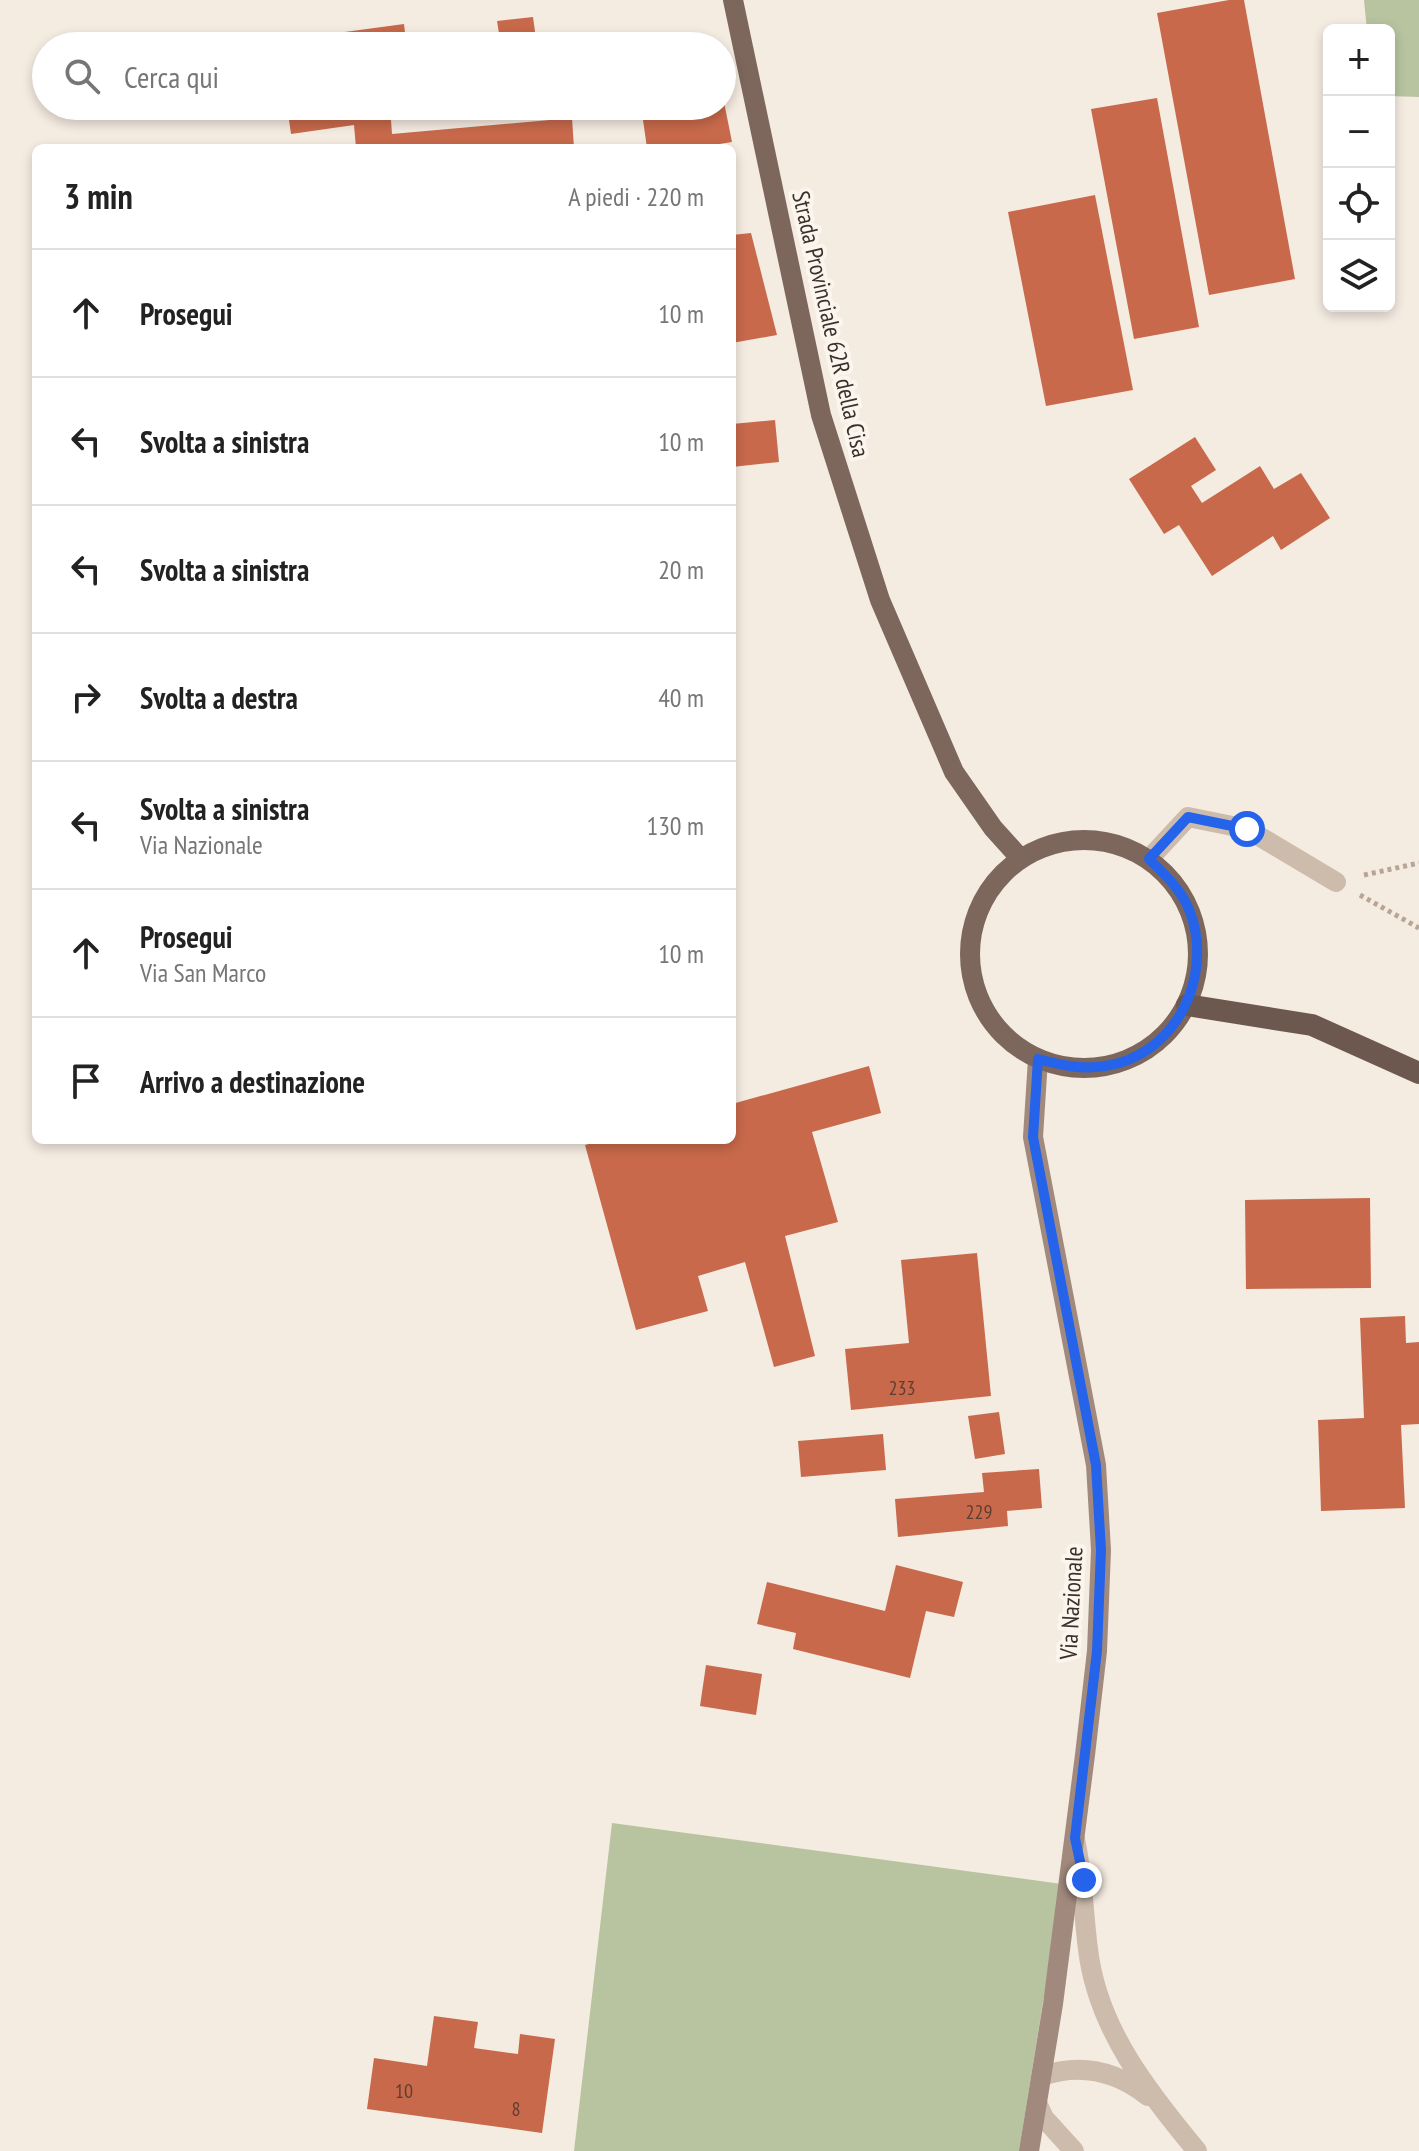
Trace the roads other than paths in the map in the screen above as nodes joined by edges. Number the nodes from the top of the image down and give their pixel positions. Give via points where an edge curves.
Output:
1 (733, 0) edge
2 (1021, 859) junction
3 (1149, 859) junction
4 (1336, 882) road end
5 (1187, 1005) junction
6 (1038, 1059) junction
7 (1419, 1073) edge
8 (1075, 1838) junction
9 (1042, 2076) junction
10 (1037, 2103) junction
11 (1160, 2107) junction
12 (1029, 2151) edge
13 (1074, 2151) edge
14 (1197, 2151) edge

1 - 2 main road, Strada Provinciale 62R della Cisa via 821,415 880,600 954,772
2 - 3 main road via 1052,845 1085,840 1119,845
2 - 6 main road via 995,882 978,912 970,946 973,981 986,1013 1009,1040
3 - 4 street via 1188,817 1247,829
3 - 5 main road via 1173,882 1190,910 1198,941 1197,974
5 - 6 main road via 1167,1034 1139,1054 1107,1066 1072,1068
5 - 7 highway via 1312,1025
6 - 8 main road, Via Nazionale via 1033,1137 1096,1465 1101,1550 1097,1651
8 - 9 main road, Via Nazionale
8 - 11 street via 1095,1985 1114,2036
9 - 10 main road, Via Nazionale
9 - 11 street via 1059,2070 1111,2074
10 - 12 main road, Via Nazionale
10 - 13 street
11 - 14 street

